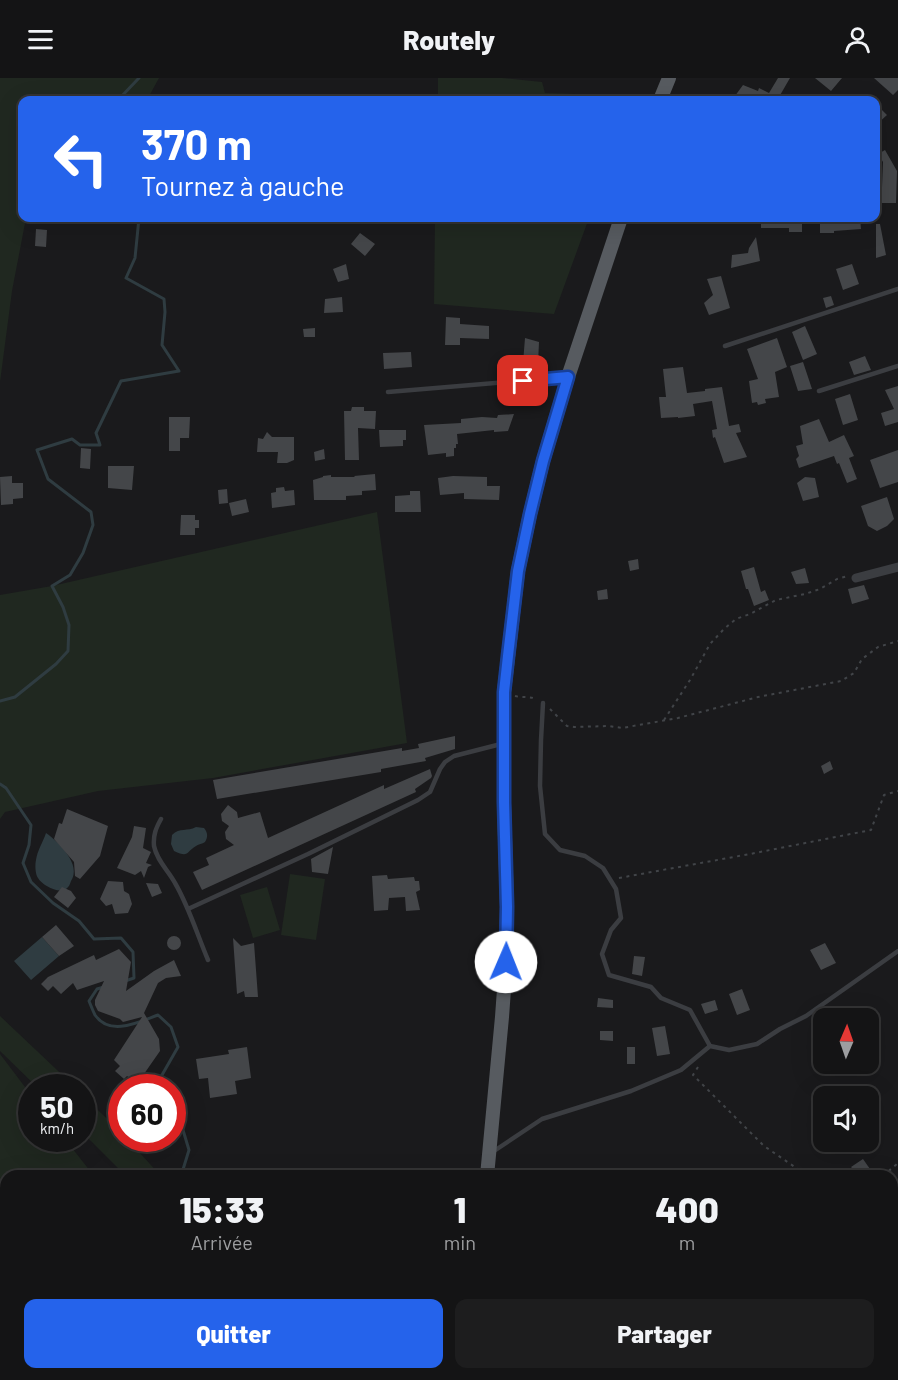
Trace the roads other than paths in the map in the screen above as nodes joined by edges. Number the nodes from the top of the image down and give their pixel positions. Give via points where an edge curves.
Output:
1 (669, 78) edge
2 (662, 96) edge
3 (620, 222) edge
4 (898, 289) edge
5 (725, 346) dead end
6 (898, 366) edge
7 (568, 377) junction
8 (819, 391) dead end
9 (388, 392) dead end
10 (898, 567) edge
11 (853, 577) road end
12 (543, 703) road end
13 (504, 744) junction
14 (161, 819) dead end
15 (188, 909) junction
16 (898, 951) edge
17 (208, 960) dead end
18 (710, 1046) junction
19 (489, 1155) junction
20 (488, 1170) edge

1 - 2 main road
3 - 7 main road
4 - 5 lane
6 - 8 lane
7 - 9 lane
7 - 13 main road via 520,560 504,692
10 - 11 street
12 - 18 lane via 540,786 545,834 560,850 585,856 603,868 616,889 621,918 611,930 602,954 609,975 651,987 661,998 690,1010
13 - 15 lane via 454,756 440,768 430,792 418,800
13 - 19 main road via 506,962
14 - 15 lane via 154,831 154,846
15 - 17 lane
16 - 18 lane via 806,1016 757,1044 729,1050
18 - 19 lane via 681,1071 542,1119
19 - 20 main road

